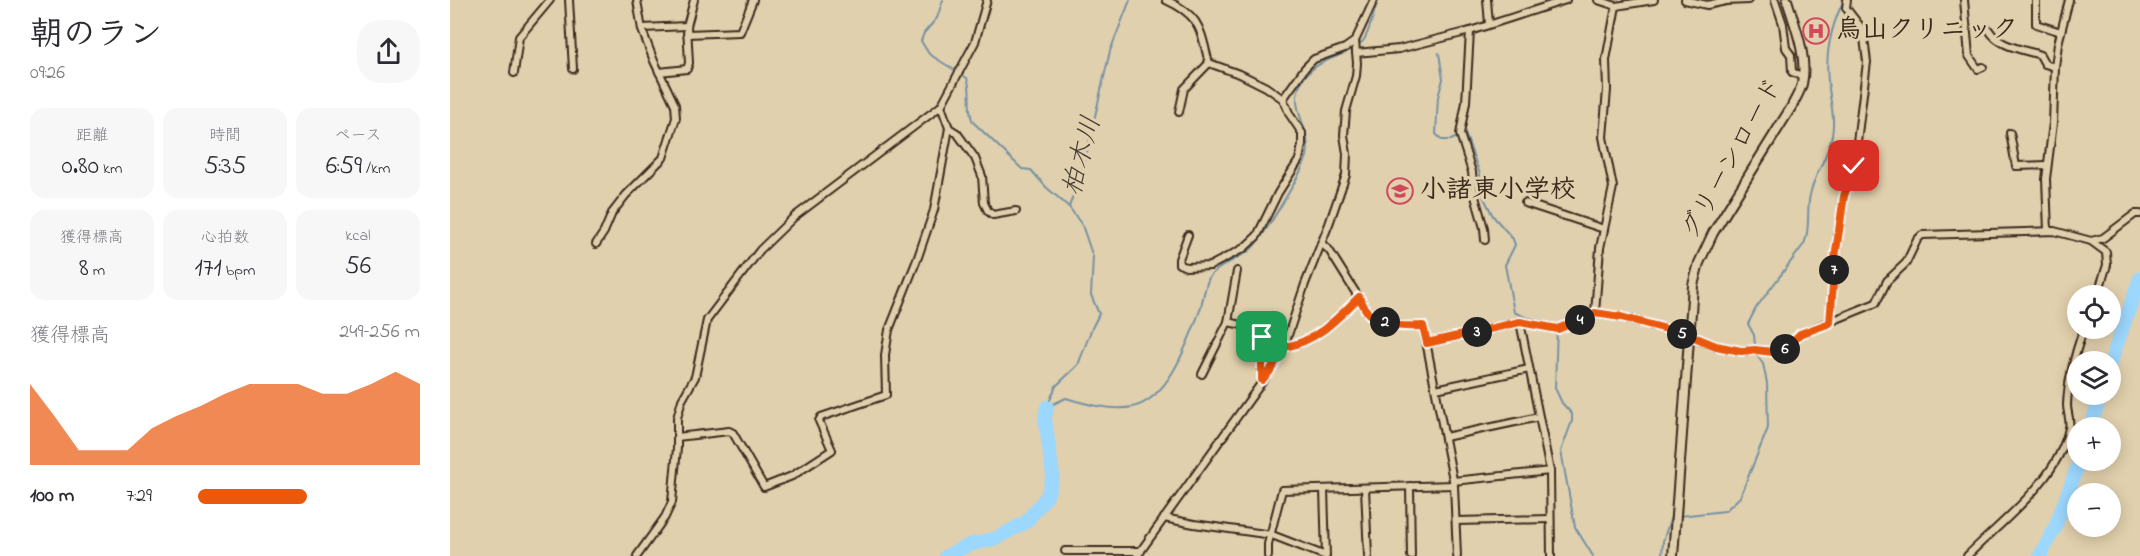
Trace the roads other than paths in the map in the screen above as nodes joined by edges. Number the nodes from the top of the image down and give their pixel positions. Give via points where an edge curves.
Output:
1 (550, 0) edge
2 (569, 0) edge
3 (637, 0) edge
4 (694, 0) edge
5 (753, 0) edge
6 (987, 0) edge
7 (1167, 0) edge
8 (1374, 0) edge
9 (1487, 0) edge
10 (1566, 0) edge
11 (1598, 0) edge
12 (1654, 0) edge
13 (1685, 0) edge
14 (1748, 0) edge
15 (1775, 0) edge
16 (1787, 0) edge
17 (1847, 0) edge
18 (1964, 0) edge
19 (2036, 0) edge
20 (2069, 0) edge
21 (1711, 2) edge
22 (1616, 6) junction
23 (1489, 24) junction
24 (687, 27) junction
25 (642, 28) junction
26 (1989, 30) dead end
27 (1470, 31) junction
28 (2061, 32) junction
29 (687, 34) junction
30 (1355, 41) junction
31 (1356, 53) junction
32 (1209, 63) junction
33 (1983, 67) dead end
34 (2055, 67) junction
35 (573, 69) dead end
36 (659, 72) junction
37 (514, 73) dead end
38 (1802, 76) junction
39 (1284, 99) junction
40 (941, 106) junction
41 (1179, 112) dead end
42 (949, 128) junction
43 (2010, 133) dead end
44 (2048, 165) junction
45 (1525, 203) dead end
46 (1016, 211) dead end
47 (2140, 214) edge
48 (1604, 229) junction
49 (2048, 231) junction
50 (1188, 235) dead end
51 (1485, 240) dead end
52 (2091, 241) junction
53 (1321, 243) junction
54 (596, 244) dead end
55 (1237, 272) dead end
56 (2100, 285) edge
57 (1359, 297) junction
58 (1595, 313) junction
59 (1228, 322) junction
60 (1520, 322) junction
61 (1830, 323) junction
62 (1689, 335) junction
63 (2080, 339) edge
64 (1427, 343) junction
65 (1284, 347) junction
66 (1530, 369) junction
67 (1202, 374) dead end
68 (1262, 380) junction
69 (1436, 389) junction
70 (1539, 417) junction
71 (1445, 436) junction
72 (677, 437) junction
73 (1550, 471) junction
74 (1454, 483) junction
75 (1410, 486) junction
76 (1365, 488) junction
77 (1324, 489) junction
78 (1164, 518) junction
79 (1550, 519) junction
80 (1456, 521) junction
81 (1272, 535) junction
82 (1065, 551) dead end
83 (1139, 554) edge
84 (637, 556) edge
85 (1268, 556) edge
86 (1368, 556) edge
87 (1411, 556) edge
88 (1457, 556) edge
89 (1551, 556) edge
90 (1674, 556) edge
91 (1967, 556) edge

1 - 37 street via 519,37
2 - 35 street
3 - 25 street
4 - 24 street
5 - 29 street via 740,32
6 - 40 street via 975,42
7 - 32 street via 1188,11 1199,26
8 - 30 street
9 - 23 street
10 - 23 street
11 - 22 street
12 - 22 street
13 - 21 street
14 - 21 street
15 - 38 street via 1792,72
16 - 38 street, グリーンロード via 1803,60
17 - 61 street via 1846,8 1863,30 1868,62 1854,166 1844,196
18 - 33 street via 1970,56 1978,69
19 - 28 street via 2037,24
20 - 28 street
22 - 48 street via 1606,60 1603,137 1613,188
23 - 27 street
24 - 25 street
24 - 29 street
25 - 36 street
26 - 34 street via 2005,45 2040,55 2045,64
27 - 31 street via 1399,49
27 - 51 street via 1460,134
28 - 34 street
29 - 36 street via 687,69
30 - 31 street
30 - 39 street via 1314,59
31 - 53 street via 1356,76 1344,135 1346,175
32 - 39 street via 1242,75
32 - 41 street via 1184,89
34 - 44 street
36 - 54 street via 675,105 676,118 663,158 626,195
38 - 62 street, グリーンロード via 1792,106 1713,233 1699,263
39 - 50 street via 1302,133 1299,160 1257,236 1244,248 1210,266 1186,267 1179,264 1179,259
40 - 42 street
40 - 72 street via 794,217 739,276 707,320 695,377 677,418
42 - 46 street via 975,158 988,211 993,215
42 - 72 street via 934,210 889,330 886,396 821,417 819,421 832,450 792,476 764,487 733,433
43 - 44 street via 2016,166
44 - 49 street
45 - 48 street
47 - 52 street via 2103,238
48 - 58 street
49 - 52 street
49 - 61 street via 1922,235 1906,263 1887,281 1876,303
52 - 56 street via 2106,252
53 - 57 street
53 - 65 street
55 - 59 street
57 - 64 street via 1369,314 1379,320 1423,326
57 - 65 street via 1321,333
58 - 60 street via 1558,329
58 - 62 street
59 - 67 street
59 - 68 street via 1251,327 1261,334
60 - 64 street
60 - 66 street
61 - 62 street via 1800,334 1785,349 1773,352 1716,346
62 - 90 street, グリーンロード
63 - 91 street via 2074,355 2067,406 2070,424 2064,447 2045,478
64 - 69 street
65 - 68 street
66 - 69 street
66 - 70 street
68 - 78 street
69 - 71 street
70 - 71 street
70 - 73 street
71 - 74 street
72 - 84 street via 672,502
73 - 74 street
73 - 79 street
74 - 75 street
74 - 80 street
75 - 76 street
75 - 87 street
76 - 77 street
76 - 86 street
77 - 81 street via 1282,490
77 - 81 street via 1326,556
78 - 81 street
78 - 83 street
79 - 80 street
79 - 89 street
80 - 88 street
81 - 85 street
82 - 83 street

